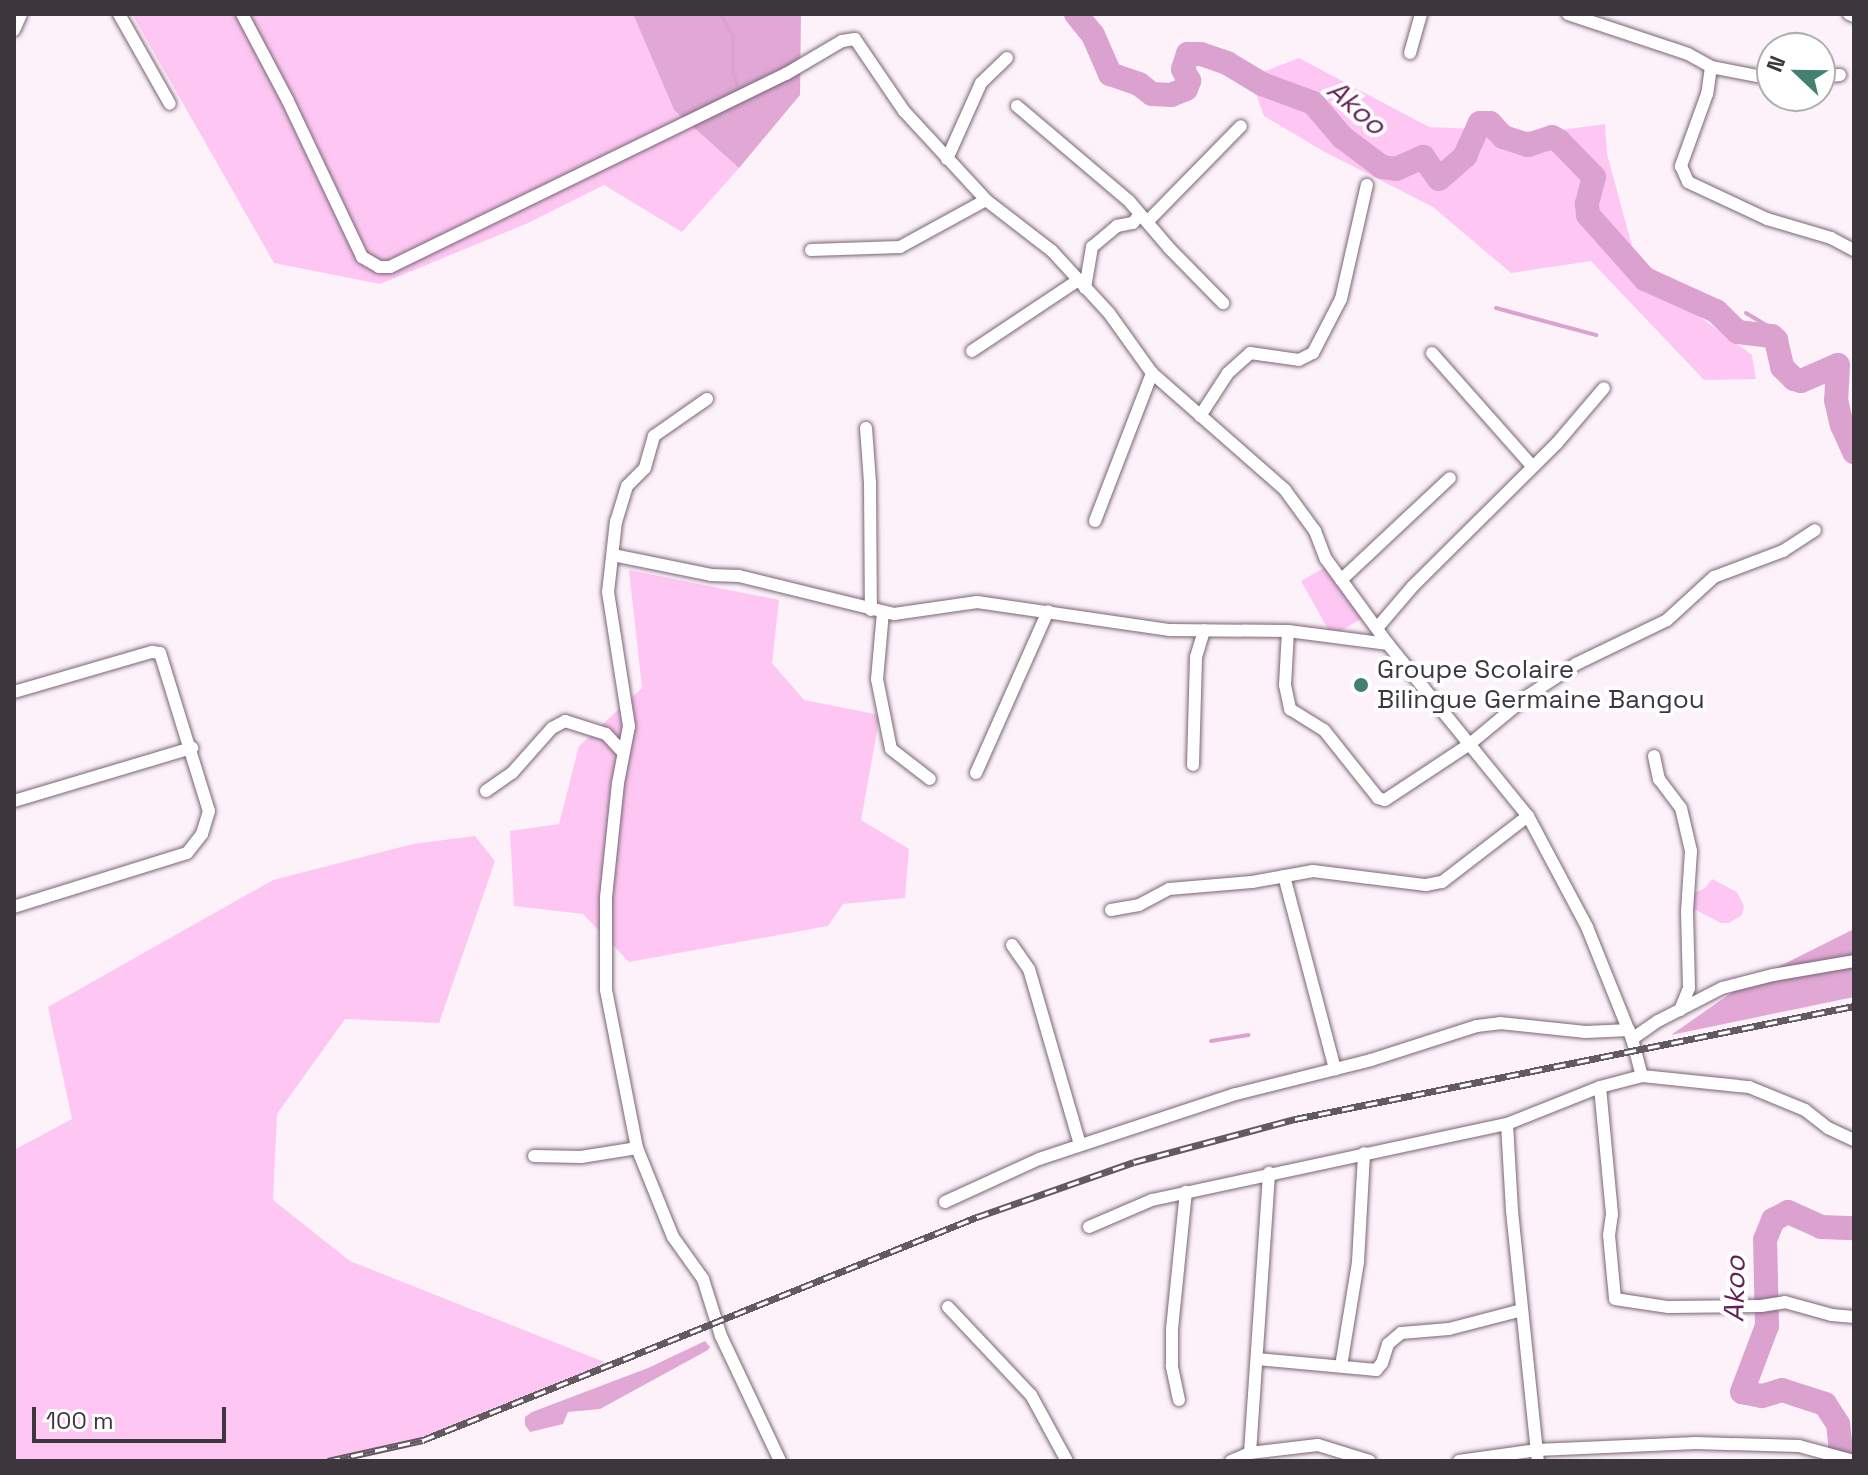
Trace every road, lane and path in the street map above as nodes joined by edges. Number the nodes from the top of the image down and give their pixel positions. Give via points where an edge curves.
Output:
1 (21, 14) edge
2 (119, 14) edge
3 (242, 14) edge
4 (1421, 14) edge
5 (1568, 14) edge
6 (14, 30) edge
7 (1410, 53) dead end
8 (1007, 58) dead end
9 (1711, 67) junction
10 (1836, 75) edge
11 (1840, 75) dead end
12 (1756, 76) edge
13 (170, 104) dead end
14 (1017, 106) dead end
15 (1241, 126) dead end
16 (947, 159) junction
17 (1367, 185) dead end
18 (986, 200) junction
19 (1144, 218) junction
20 (811, 250) dead end
21 (1854, 250) edge
22 (1081, 284) junction
23 (1223, 303) dead end
24 (972, 351) dead end
25 (1432, 353) dead end
26 (1152, 373) junction
27 (1604, 388) dead end
28 (707, 399) dead end
29 (1200, 416) junction
30 (866, 428) dead end
31 (1532, 466) junction
32 (1450, 478) dead end
33 (1095, 521) dead end
34 (1815, 530) dead end
35 (613, 555) junction
36 (1341, 580) junction
37 (877, 611) junction
38 (1048, 611) junction
39 (1377, 628) junction
40 (1204, 630) junction
41 (1288, 631) junction
42 (1388, 644) junction
43 (14, 692) edge
44 (1471, 743) junction
45 (192, 748) junction
46 (623, 752) junction
47 (1654, 756) dead end
48 (1193, 765) dead end
49 (976, 773) dead end
50 (930, 779) dead end
51 (486, 791) dead end
52 (14, 801) edge
53 (1528, 816) junction
54 (1284, 876) junction
55 (14, 907) edge
56 (1111, 910) dead end
57 (1012, 945) dead end
58 (1854, 961) edge
59 (1680, 1010) junction
60 (1630, 1035) junction
61 (1335, 1069) junction
62 (1642, 1076) junction
63 (1600, 1087) junction
64 (1507, 1124) junction
65 (1854, 1140) edge
66 (1080, 1145) junction
67 (637, 1148) junction
68 (1364, 1153) junction
69 (534, 1156) dead end
70 (1269, 1173) junction
71 (1186, 1192) junction
72 (945, 1202) dead end
73 (1089, 1227) dead end
74 (948, 1307) dead end
75 (1522, 1310) junction
76 (1854, 1317) edge
77 (1257, 1359) junction
78 (1341, 1366) junction
79 (1179, 1400) dead end
80 (1250, 1453) junction
81 (1537, 1455) edge
82 (1853, 1460) edge
83 (780, 1461) edge
84 (1067, 1461) edge
85 (1231, 1461) edge
86 (1370, 1461) edge
87 (1459, 1461) edge

1 - 6 street
2 - 13 street
3 - 16 street via 362,257 379,267 390,267 786,74 842,41 855,39 904,111
4 - 7 street
5 - 9 street via 1688,54
8 - 16 street via 981,83
9 - 12 street
9 - 21 street via 1699,122 1681,166 1688,182 1767,219
10 - 11 street
14 - 19 street
15 - 19 street
16 - 18 street
17 - 29 street via 1341,299 1313,353 1299,360 1250,353 1228,373
18 - 20 street via 900,247
18 - 22 street via 1052,251
19 - 22 street via 1117,226 1092,247
19 - 23 street
22 - 24 street
22 - 26 street
25 - 31 street
26 - 29 street
26 - 33 street
27 - 31 street
28 - 35 street via 654,436 644,471 626,489
29 - 36 street via 1285,490
30 - 37 street
31 - 39 street
32 - 36 street
34 - 44 street via 1783,551 1714,577 1667,620 1576,664
35 - 37 street via 739,576
35 - 46 street via 609,604 629,726
36 - 39 street
37 - 38 street via 977,602
37 - 50 street via 877,679 891,749
38 - 40 street via 1170,630
38 - 49 street
39 - 42 street
40 - 41 street
40 - 48 street via 1196,657
41 - 42 street
41 - 44 street via 1285,685 1290,709 1324,730 1378,798 1387,799
42 - 44 street
43 - 45 street via 156,651 163,656
44 - 53 street
45 - 52 street
45 - 55 street via 209,811 202,834 187,853
46 - 51 street via 606,734 565,721
46 - 67 street via 606,898 606,990
47 - 59 street via 1659,779 1681,808 1691,851 1689,988
53 - 54 street via 1442,882 1426,885 1313,871
53 - 60 street via 1587,927
54 - 56 street via 1169,889 1139,905
54 - 61 street
57 - 66 street via 1029,969
58 - 59 street via 1722,988
59 - 60 street
60 - 61 street via 1500,1023
60 - 62 street
61 - 66 street via 1236,1094
62 - 63 street
62 - 65 street via 1749,1087 1805,1110
63 - 64 street
63 - 76 street via 1615,1299 1668,1307 1793,1302
64 - 68 street
64 - 75 street
66 - 72 street
67 - 69 street via 581,1157
67 - 83 street via 673,1237 703,1279 721,1336
68 - 70 street
68 - 78 street via 1358,1262
70 - 71 street
70 - 77 street
71 - 73 street via 1152,1200
71 - 79 street via 1172,1329
74 - 84 street via 1031,1395
75 - 78 street via 1449,1329 1401,1333 1388,1344 1376,1370
75 - 81 street
77 - 78 street
77 - 80 street
80 - 85 street
80 - 86 street via 1318,1445
81 - 82 street via 1696,1443 1799,1446
81 - 87 street

